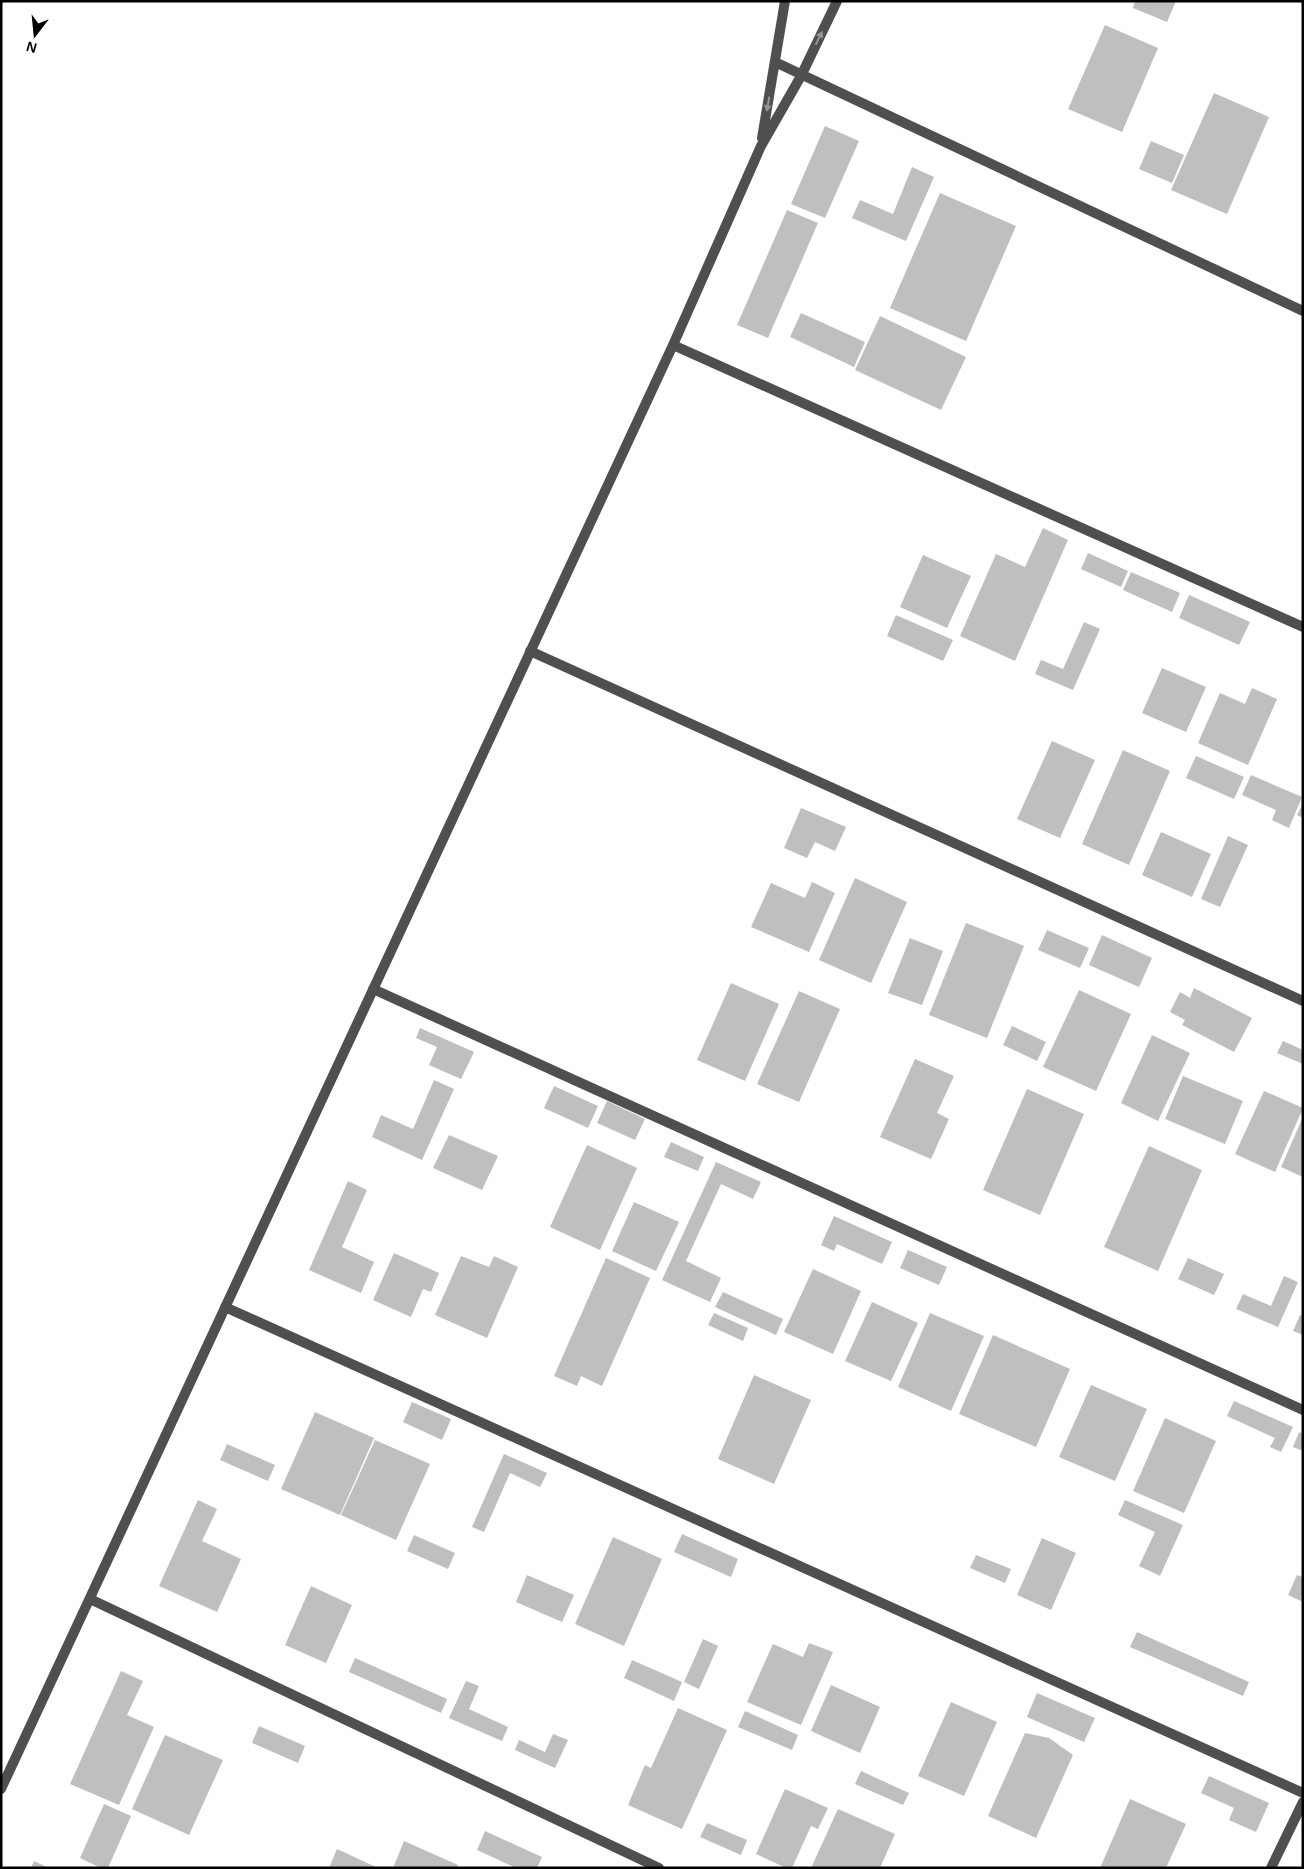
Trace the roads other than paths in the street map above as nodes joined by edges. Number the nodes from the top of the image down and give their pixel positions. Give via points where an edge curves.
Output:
1 (785, 1) edge
2 (838, 1) edge
3 (776, 62) junction
4 (801, 76) junction
5 (761, 146) junction
6 (1303, 311) edge
7 (673, 345) junction
8 (1303, 627) edge
9 (530, 652) junction
10 (373, 989) junction
11 (1303, 1001) edge
12 (225, 1307) junction
13 (1303, 1410) edge
14 (90, 1599) junction
15 (1, 1789) edge
16 (1303, 1793) edge
17 (1303, 1802) edge
18 (659, 1868) edge
19 (1272, 1868) edge

1 - 3 street
4 -> 2 street
3 - 4 street
3 -> 5 street
4 - 5 street
4 - 6 street
5 - 7 street
7 - 8 street
7 - 9 street
9 - 10 street
9 - 11 street
10 - 12 street
10 - 13 street
12 - 14 street
12 - 16 street
14 - 15 street
14 - 18 street
17 - 19 street

